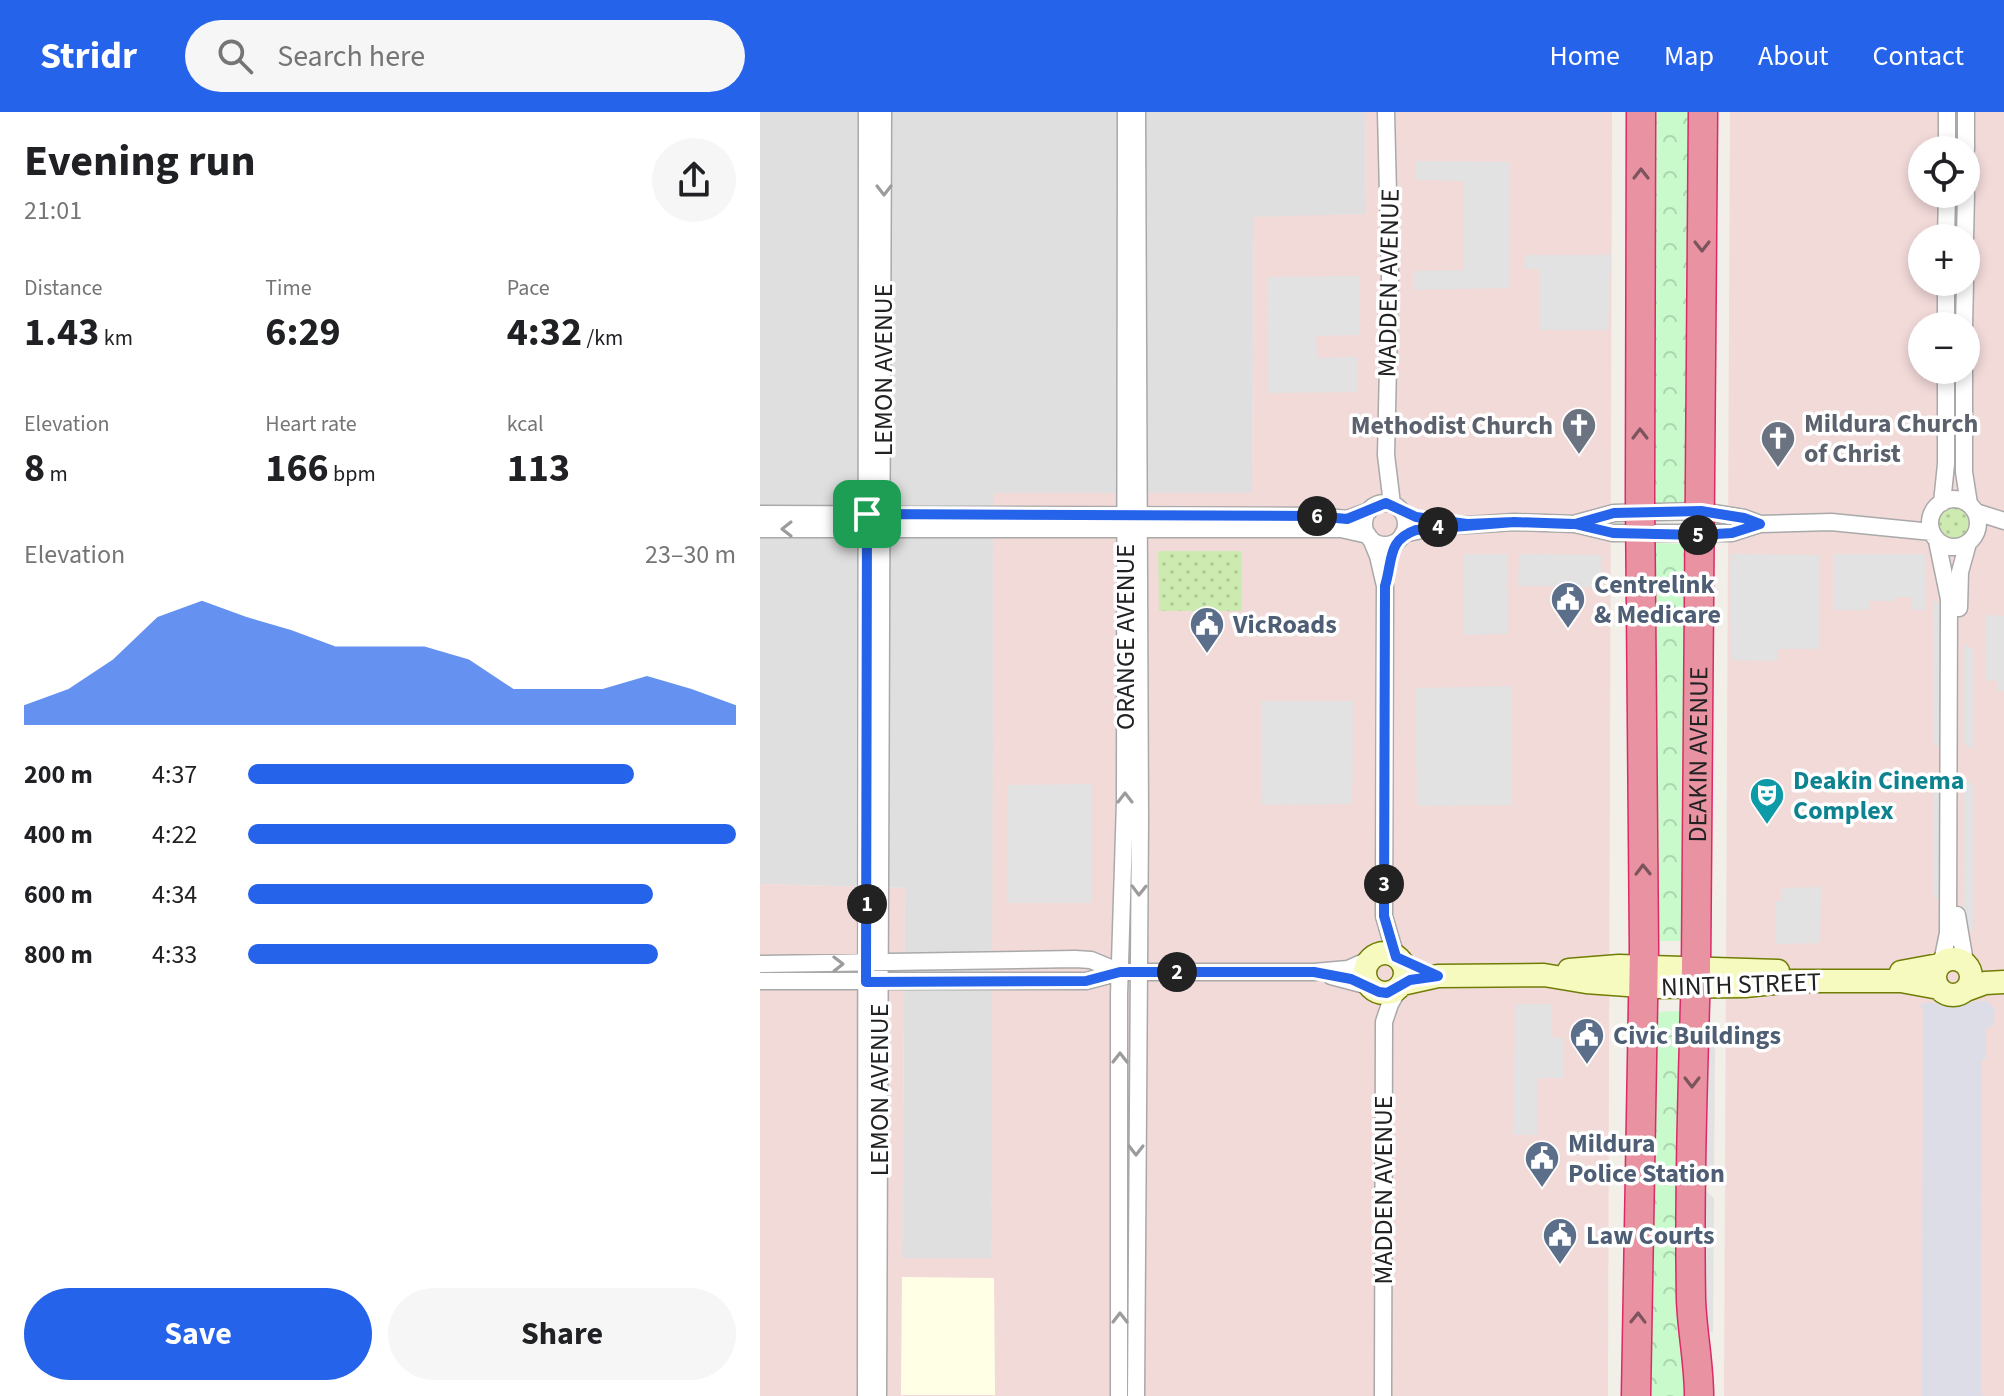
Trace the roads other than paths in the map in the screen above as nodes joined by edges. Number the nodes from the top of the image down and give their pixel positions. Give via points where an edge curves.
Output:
1 (867, 112) edge
2 (883, 112) edge
3 (1126, 112) edge
4 (1137, 112) edge
5 (1386, 112) edge
6 (1641, 112) edge
7 (1703, 112) edge
8 (1947, 112) edge
9 (1966, 112) edge
10 (1947, 136) edge
11 (1966, 136) edge
12 (1946, 384) edge
13 (1964, 384) edge
14 (1386, 455) junction
15 (1937, 507) junction
16 (1397, 508) junction
17 (1972, 508) junction
18 (1372, 509) junction
19 (760, 514) edge
20 (2004, 521) edge
21 (874, 522) junction
22 (1132, 523) junction
23 (1640, 523) junction
24 (1700, 523) junction
25 (1467, 524) junction
26 (1760, 524) junction
27 (1882, 525) junction
28 (2004, 528) edge
29 (760, 529) edge
30 (1934, 536) junction
31 (1399, 538) junction
32 (1972, 539) junction
33 (1371, 540) junction
34 (1385, 586) junction
35 (1385, 957) junction
36 (874, 962) junction
37 (760, 964) edge
38 (1956, 970) junction
39 (1120, 972) junction
40 (1138, 972) junction
41 (1314, 972) junction
42 (2004, 972) edge
43 (1438, 976) junction
44 (1643, 977) junction
45 (1696, 978) junction
46 (760, 981) edge
47 (873, 982) junction
48 (2004, 982) edge
49 (1400, 986) junction
50 (1370, 987) junction
51 (1384, 1022) junction
52 (1128, 1114) junction
53 (1128, 1360) junction
54 (866, 1396) edge
55 (878, 1396) edge
56 (1119, 1396) edge
57 (1136, 1396) edge
58 (1383, 1396) edge
59 (1636, 1396) edge
60 (1699, 1396) edge

1 - 21 street, LEMON AVENUE
2 -> 21 street, LEMON AVENUE
3 - 22 street, ORANGE AVENUE
4 - 22 street, ORANGE AVENUE
5 - 14 street, MADDEN AVENUE
23 -> 6 highway, DEAKIN AVENUE
7 -> 24 highway, DEAKIN AVENUE
8 - 10 street
9 - 11 street
12 - 15 street via 1946,464
13 - 17 street via 1964,472
14 - 16 street, MADDEN AVENUE
14 - 18 street, MADDEN AVENUE
15 - 17 street via 1955,499
15 - 27 street
15 - 30 street via 1930,518
16 - 18 street
16 - 25 street
16 - 31 street via 1406,523
17 - 20 street
17 - 32 street via 1978,520
18 - 22 street via 1347,519
18 - 33 street via 1365,523
19 - 21 street
21 - 22 street
21 -> 29 street
21 - 36 street, LEMON AVENUE
22 - 33 street via 1341,529
39 -> 22 street, ORANGE AVENUE
22 -> 40 street, ORANGE AVENUE
23 - 24 street
23 - 24 street
23 - 25 street via 1614,513 1575,524
44 -> 23 highway, DEAKIN AVENUE
24 - 26 street via 1744,518
24 - 26 street via 1732,533
24 - 45 highway, DEAKIN AVENUE
25 - 31 street via 1416,530
26 - 27 street
27 - 30 street
28 - 32 street
30 - 32 street via 1949,547
30 - 38 street via 1949,599 1948,933
31 - 33 street via 1382,544
31 - 34 street
32 - 38 street via 1959,584
33 - 34 street
34 - 35 street
35 - 41 street via 1348,969
35 - 43 street, NINTH STREET
35 - 49 street via 1405,969
35 - 50 street via 1365,969
37 -> 36 street
36 - 39 street via 1091,960
36 - 47 street, LEMON AVENUE
38 - 42 street, NINTH STREET
38 - 45 street, NINTH STREET
38 - 45 street, NINTH STREET via 1952,995 1924,983 1901,981 1745,986
38 - 48 street, NINTH STREET via 1985,983
39 - 40 street
39 - 47 street via 1086,981
52 -> 39 street, ORANGE AVENUE
40 - 41 street
40 - 52 street, ORANGE AVENUE
41 - 50 street
43 - 44 street, NINTH STREET
43 - 49 street, NINTH STREET
44 - 45 street, NINTH STREET
59 -> 44 highway, DEAKIN AVENUE
45 -> 60 highway, DEAKIN AVENUE via 1691,1303
46 - 47 street
47 - 54 street, LEMON AVENUE
47 - 55 street, LEMON AVENUE
49 - 50 street via 1387,993
49 - 51 street, MADDEN AVENUE
50 - 51 street
51 - 58 street, MADDEN AVENUE
52 - 53 street, ORANGE AVENUE
53 - 56 street, ORANGE AVENUE
53 - 57 street, ORANGE AVENUE

